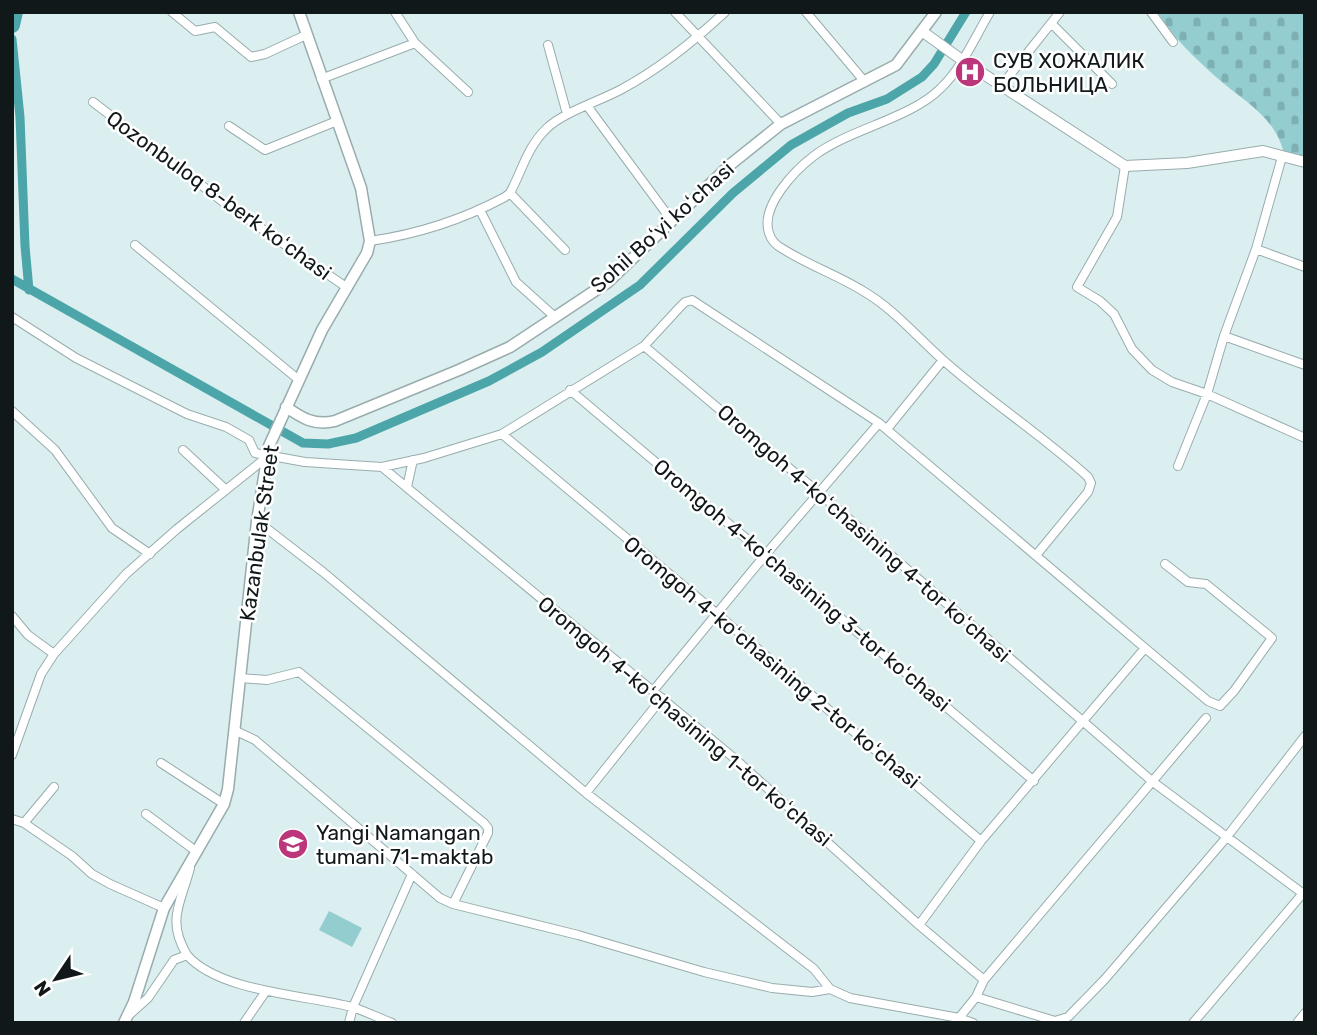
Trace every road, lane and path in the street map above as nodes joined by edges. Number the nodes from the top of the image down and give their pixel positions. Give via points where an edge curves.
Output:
1 (172, 12) edge
2 (395, 12) edge
3 (675, 12) edge
4 (724, 12) edge
5 (806, 12) edge
6 (936, 12) edge
7 (990, 12) edge
8 (1060, 12) edge
9 (1151, 12) edge
10 (302, 14) edge
11 (1052, 24) junction
12 (927, 34) junction
13 (306, 35) junction
14 (699, 36) junction
15 (1173, 42) dead end
16 (415, 43) junction
17 (548, 46) dead end
18 (959, 58) junction
19 (321, 79) junction
20 (865, 82) junction
21 (1112, 84) dead end
22 (1003, 85) junction
23 (468, 92) dead end
24 (93, 102) dead end
25 (587, 107) junction
26 (568, 114) junction
27 (337, 121) junction
28 (781, 124) junction
29 (229, 126) dead end
30 (1282, 157) junction
31 (1305, 162) edge
32 (1125, 166) junction
33 (510, 193) junction
34 (480, 210) junction
35 (672, 221) junction
36 (370, 241) junction
37 (135, 245) dead end
38 (1256, 249) junction
39 (565, 250) dead end
40 (1305, 267) edge
41 (346, 287) junction
42 (12, 317) edge
43 (555, 317) junction
44 (1224, 336) junction
45 (644, 346) junction
46 (943, 360) junction
47 (1305, 365) edge
48 (299, 380) junction
49 (570, 390) junction
50 (1206, 394) junction
51 (286, 407) junction
52 (12, 411) edge
53 (879, 423) junction
54 (887, 429) junction
55 (502, 434) junction
56 (1305, 438) edge
57 (183, 450) dead end
58 (268, 451) junction
59 (414, 460) junction
60 (1178, 466) dead end
61 (382, 467) junction
62 (407, 487) junction
63 (226, 490) junction
64 (819, 493) junction
65 (257, 521) junction
66 (150, 554) junction
67 (766, 554) junction
68 (1037, 554) junction
69 (1165, 564) dead end
70 (716, 613) junction
71 (12, 616) edge
72 (1145, 648) junction
73 (54, 654) junction
74 (240, 678) junction
75 (653, 691) junction
76 (662, 698) junction
77 (1206, 718) dead end
78 (1083, 722) junction
79 (236, 731) junction
80 (1305, 736) edge
81 (12, 755) edge
82 (162, 763) dead end
83 (1034, 781) junction
84 (1153, 782) junction
85 (54, 787) dead end
86 (586, 793) junction
87 (224, 804) junction
88 (146, 814) dead end
89 (12, 819) edge
90 (24, 823) junction
91 (1226, 838) junction
92 (981, 841) junction
93 (194, 857) junction
94 (412, 874) junction
95 (1304, 894) edge
96 (453, 905) junction
97 (164, 908) junction
98 (919, 925) junction
99 (187, 955) junction
100 (984, 980) junction
101 (830, 989) junction
102 (266, 991) junction
103 (976, 997) junction
104 (353, 1007) junction
105 (1305, 1013) edge
106 (959, 1018) junction
107 (125, 1020) edge
108 (244, 1023) edge
109 (349, 1023) edge
110 (393, 1023) edge
111 (973, 1023) edge
112 (1193, 1023) edge
113 (1297, 1023) edge

1 - 13 street via 195,31 215,27 251,58
2 - 16 street
3 - 14 street
4 - 14 street
5 - 20 street
6 - 12 main road, Sohil Boʻyi koʻchasi
7 - 18 street
8 - 11 street
9 - 15 street
10 - 13 main road
11 - 21 street
11 - 22 street
12 - 18 street
12 - 20 main road, Sohil Boʻyi koʻchasi via 896,65
13 - 19 main road
14 - 25 street via 649,73
14 - 28 street
16 - 19 street
16 - 23 street
17 - 26 street
18 - 22 street
18 - 46 street via 941,89 909,110 832,143 808,160 779,191 768,224 774,243 866,292
19 - 27 main road
20 - 28 main road, Sohil Boʻyi koʻchasi
22 - 32 street
24 - 41 street, Qozonbuloq 8-berk koʻchasi via 226,204
25 - 26 street
25 - 35 street
26 - 33 street via 547,128 532,147
27 - 29 street via 265,150
27 - 36 main road via 361,188
28 - 35 main road, Sohil Boʻyi koʻchasi
30 - 31 street
30 - 32 street via 1264,151 1187,163
30 - 38 street
32 - 50 street via 1117,218 1077,287 1114,314 1132,349 1152,370
33 - 34 street
33 - 39 street
34 - 36 street via 457,221
34 - 43 street via 516,282
35 - 43 main road, Sohil Boʻyi koʻchasi via 608,282
36 - 41 main road, Kazanbulak Street
37 - 48 street
38 - 40 street
38 - 44 street
41 - 48 main road, Kazanbulak Street
42 - 58 street via 76,358 187,414 226,427 249,440 255,453
43 - 51 main road, Sohil Boʻyi koʻchasi via 510,347 344,418 314,423
44 - 47 street
44 - 50 street
45 - 49 street
45 - 53 street via 678,308 692,300
45 - 64 street, Oromgoh 4-koʻchasining 4-tor koʻchasi
46 - 54 street
46 - 68 street via 1091,483
48 - 51 main road, Kazanbulak Street
49 - 55 street
49 - 67 street, Oromgoh 4-koʻchasining 3-tor koʻchasi
50 - 56 street
50 - 60 street
51 - 58 main road, Kazanbulak Street
52 - 66 street via 55,450 112,528
53 - 54 street
53 - 64 street
54 - 68 street
55 - 59 street
55 - 70 street, Oromgoh 4-koʻchasining 2-tor koʻchasi
57 - 63 street
58 - 61 street via 305,462
58 - 63 street
58 - 65 main road, Kazanbulak Street
59 - 61 street
59 - 62 street
61 - 62 street, Oromgoh 4-koʻchasining 1-tor koʻchasi
62 - 75 street, Oromgoh 4-koʻchasining 1-tor koʻchasi
63 - 66 street
64 - 67 street
64 - 78 street, Oromgoh 4-koʻchasining 4-tor koʻchasi
65 - 74 main road, Kazanbulak Street
65 - 86 street
66 - 73 street
67 - 70 street
67 - 83 street, Oromgoh 4-koʻchasining 3-tor koʻchasi
68 - 72 street
69 - 72 street via 1188,582 1206,584 1272,638 1220,706
70 - 75 street
70 - 92 street, Oromgoh 4-koʻchasining 2-tor koʻchasi
71 - 73 street
72 - 78 street
73 - 81 street via 41,674
74 - 79 main road, Kazanbulak Street
74 - 96 street via 267,680 299,672 484,823 488,833
75 - 76 street, Oromgoh 4-koʻchasining 1-tor koʻchasi
76 - 86 street
76 - 98 street, Oromgoh 4-koʻchasining 1-tor koʻchasi
77 - 84 street
78 - 83 street
78 - 84 street, Oromgoh 4-koʻchasining 4-tor koʻchasi
79 - 87 main road, Kazanbulak Street
79 - 94 street via 254,740
80 - 91 street
82 - 87 street
83 - 92 street
84 - 91 street, Oromgoh 4-koʻchasining 4-tor koʻchasi
84 - 100 street
85 - 90 street
86 - 101 street via 814,969
87 - 93 main road, Kazanbulak Street
88 - 93 street
89 - 90 street
90 - 97 street via 92,874
91 - 95 street, Oromgoh 4-koʻchasining 4-tor koʻchasi
91 - 103 street via 1068,1017 1055,1021
92 - 98 street
93 - 97 main road, Kazanbulak Street
93 - 99 street via 175,920 178,941
94 - 96 street
94 - 104 street
95 - 112 street
96 - 101 street via 772,988
97 - 107 main road, Kazanbulak Street
98 - 100 street, Oromgoh 4-koʻchasining 1-tor koʻchasi
99 - 102 street via 210,971
99 - 107 street via 174,960 148,998
100 - 103 street
101 - 106 street via 850,998
102 - 104 street
102 - 108 street
103 - 106 street
104 - 109 street
104 - 110 street
105 - 113 street
106 - 111 street

